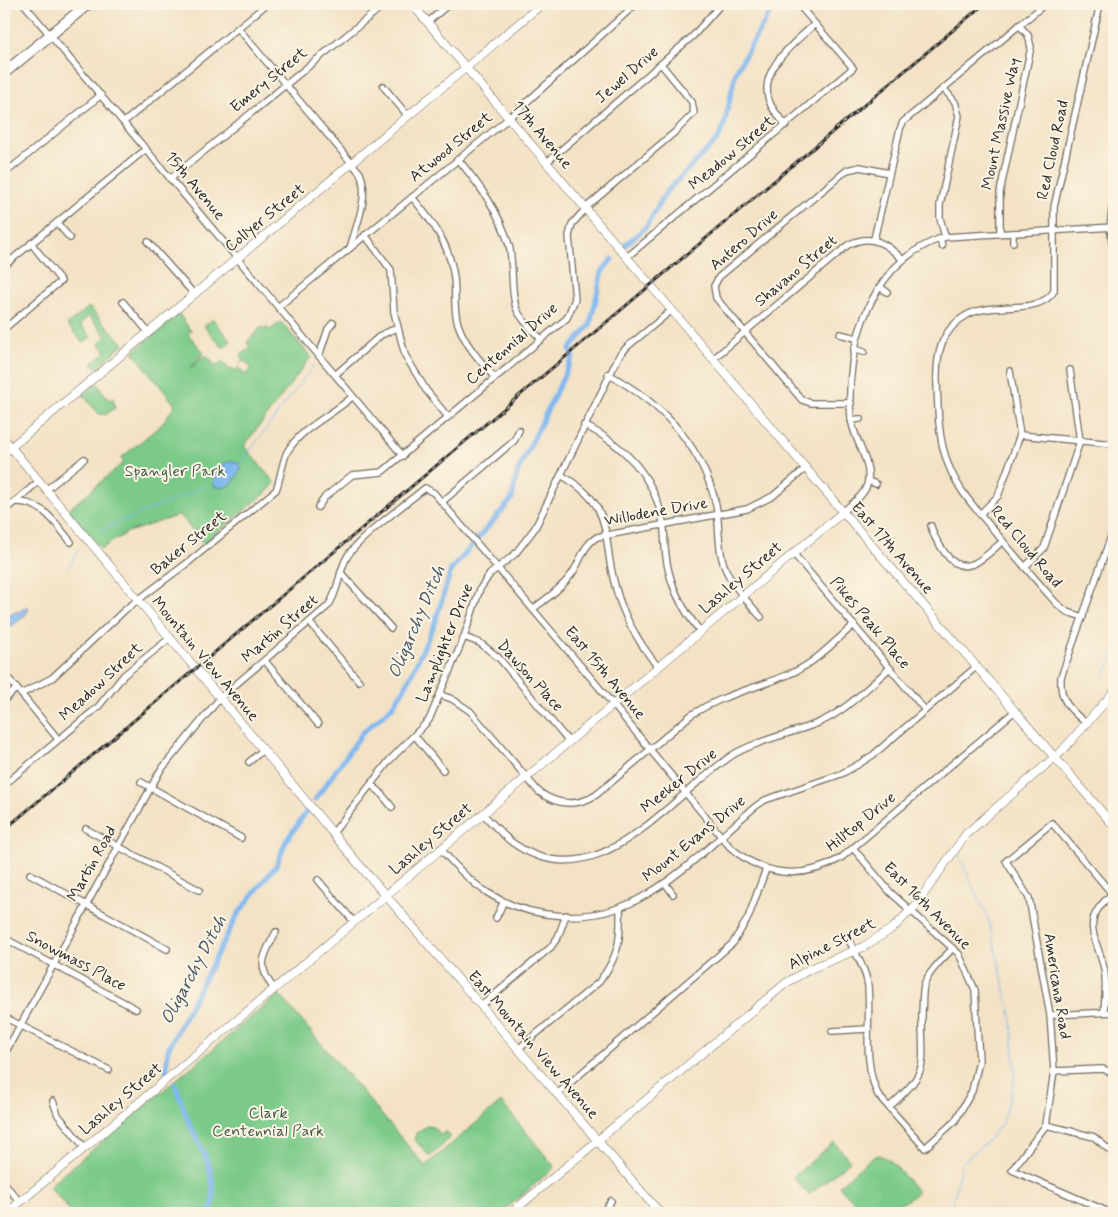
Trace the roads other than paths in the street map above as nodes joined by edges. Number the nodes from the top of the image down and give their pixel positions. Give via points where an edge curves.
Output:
1 (24, 4) edge
2 (88, 4) edge
3 (267, 4) edge
4 (385, 4) edge
5 (412, 4) edge
6 (449, 4) edge
7 (542, 4) edge
8 (636, 4) edge
9 (721, 4) edge
10 (799, 4) edge
11 (1045, 4) edge
12 (1100, 4) edge
13 (428, 22) junction
14 (816, 24) junction
15 (1019, 25) junction
16 (238, 28) junction
17 (51, 34) junction
18 (661, 64) junction
19 (467, 68) junction
20 (4, 73) edge
21 (284, 84) junction
22 (383, 86) dead end
23 (944, 89) junction
24 (101, 95) junction
25 (408, 116) junction
26 (509, 118) junction
27 (124, 122) junction
28 (786, 125) junction
29 (146, 149) junction
30 (458, 159) junction
31 (547, 162) junction
32 (352, 164) junction
33 (889, 173) junction
34 (4, 174) edge
35 (170, 178) junction
36 (1114, 193) edge
37 (412, 197) junction
38 (586, 209) junction
39 (57, 223) junction
40 (1112, 227) edge
41 (1054, 231) junction
42 (1000, 233) junction
43 (1012, 233) junction
44 (366, 235) junction
45 (70, 238) dead end
46 (942, 238) junction
47 (874, 239) junction
48 (148, 242) dead end
49 (1013, 242) dead end
50 (31, 244) junction
51 (942, 246) dead end
52 (350, 248) junction
53 (1114, 255) edge
54 (627, 257) junction
55 (238, 258) junction
56 (903, 260) junction
57 (4, 266) edge
58 (650, 285) joint
59 (880, 287) junction
60 (887, 292) dead end
61 (194, 294) junction
62 (123, 302) dead end
63 (278, 308) junction
64 (672, 310) junction
65 (333, 323) dead end
66 (397, 328) junction
67 (4, 329) edge
68 (744, 332) junction
69 (148, 333) junction
70 (840, 334) dead end
71 (856, 338) junction
72 (542, 339) junction
73 (854, 349) junction
74 (864, 352) dead end
75 (319, 356) junction
76 (713, 359) junction
77 (1070, 370) dead end
78 (1010, 372) dead end
79 (608, 374) junction
80 (335, 375) junction
81 (495, 378) junction
82 (352, 397) junction
83 (851, 403) junction
84 (448, 417) junction
85 (860, 419) dead end
86 (851, 420) junction
87 (584, 425) junction
88 (519, 430) dead end
89 (1020, 435) junction
90 (4, 439) edge
91 (1080, 441) junction
92 (1114, 444) edge
93 (7, 450) edge
94 (403, 456) junction
95 (84, 459) dead end
96 (864, 459) junction
97 (857, 462) dead end
98 (806, 468) junction
99 (560, 474) junction
100 (39, 481) junction
101 (868, 482) junction
102 (876, 484) dead end
103 (428, 488) joint
104 (46, 490) junction
105 (14, 502) junction
106 (442, 502) junction
107 (318, 507) dead end
108 (4, 511) edge
109 (843, 512) junction
110 (980, 514) junction
111 (718, 515) junction
112 (663, 524) junction
113 (931, 526) dead end
114 (1114, 528) edge
115 (607, 534) junction
116 (1003, 541) junction
117 (71, 542) dead end
118 (794, 553) junction
119 (1025, 567) junction
120 (497, 568) junction
121 (341, 573) junction
122 (743, 595) junction
123 (138, 600) junction
124 (533, 610) junction
125 (761, 617) dead end
126 (1083, 617) junction
127 (310, 623) junction
128 (854, 625) junction
129 (391, 628) dead end
130 (700, 630) junction
131 (464, 637) junction
132 (170, 638) junction
133 (265, 661) junction
134 (658, 667) junction
135 (976, 667) junction
136 (890, 668) junction
137 (4, 673) edge
138 (359, 681) dead end
139 (19, 691) junction
140 (1114, 692) edge
141 (441, 695) junction
142 (220, 698) junction
143 (4, 700) edge
144 (613, 704) junction
145 (925, 710) junction
146 (1015, 711) junction
147 (318, 724) dead end
148 (1087, 724) junction
149 (415, 736) junction
150 (58, 739) junction
151 (569, 742) junction
152 (650, 749) junction
153 (263, 750) junction
154 (1055, 758) junction
155 (249, 762) dead end
156 (443, 770) dead end
157 (527, 778) junction
158 (141, 782) dead end
159 (4, 785) edge
160 (371, 785) junction
161 (150, 787) junction
162 (686, 793) junction
163 (392, 808) dead end
164 (484, 814) junction
165 (1114, 826) edge
166 (86, 829) dead end
167 (333, 833) junction
168 (721, 836) junction
169 (241, 838) dead end
170 (118, 847) junction
171 (853, 848) junction
172 (441, 850) junction
173 (766, 869) junction
174 (30, 874) dead end
175 (318, 880) dead end
176 (665, 883) junction
177 (199, 890) dead end
178 (673, 894) dead end
179 (1114, 894) edge
180 (386, 895) junction
181 (504, 901) junction
182 (85, 905) junction
183 (620, 908) junction
184 (911, 911) junction
185 (566, 915) junction
186 (496, 918) dead end
187 (354, 922) junction
188 (276, 932) dead end
189 (847, 936) dead end
190 (4, 938) edge
191 (952, 948) junction
192 (167, 949) dead end
193 (854, 951) junction
194 (53, 964) junction
195 (274, 990) junction
196 (481, 1006) junction
197 (136, 1009) dead end
198 (1104, 1011) junction
199 (1114, 1012) edge
200 (1050, 1015) junction
201 (4, 1017) edge
202 (20, 1025) junction
203 (868, 1029) junction
204 (832, 1031) dead end
205 (518, 1049) junction
206 (4, 1055) edge
207 (109, 1070) dead end
208 (1054, 1071) junction
209 (1114, 1074) edge
210 (557, 1094) junction
211 (53, 1102) dead end
212 (889, 1107) junction
213 (1046, 1125) junction
214 (598, 1141) junction
215 (85, 1148) junction
216 (1114, 1154) edge
217 (4, 1183) edge
218 (611, 1201) dead end
219 (20, 1202) junction
220 (516, 1212) edge
221 (7, 1213) edge
222 (603, 1213) edge
223 (660, 1213) edge
224 (1111, 1213) edge

1 - 17 street, 15th Avenue
2 - 17 highway
3 - 16 street
4 - 21 street, Emery Street
5 - 13 street, 17th Avenue
6 - 13 street
7 - 19 street, Collyer Street
8 - 26 street, Atwood Street
9 - 18 street, Jewel Drive via 693,36
10 - 14 street
11 - 15 street
12 - 41 street, Red Cloud Road via 1054,207
13 - 19 street, 17th Avenue
14 - 28 street via 789,47 768,81 770,105
14 - 28 street, Meadow Street via 853,68
15 - 23 street
15 - 42 street, Mount Massive Way via 1028,35 1031,47 1000,192
16 - 21 street
16 - 27 street
17 - 20 highway
17 - 24 street, 15th Avenue
18 - 31 street, Jewel Drive
18 - 38 street, Centennial Drive via 692,102 692,116
19 - 25 street, Collyer Street
19 - 26 street, 17th Avenue
21 - 32 street
21 - 35 street, Emery Street
22 - 25 street
23 - 33 street via 903,122
23 - 46 street via 955,102 959,116 940,205
24 - 27 street, 15th Avenue
24 - 34 street
25 - 32 street, Collyer Street
26 - 30 street, Atwood Street
26 - 31 street, 17th Avenue
27 - 29 street, 15th Avenue
28 - 54 street, Meadow Street
29 - 35 street, 15th Avenue
29 - 39 street
30 - 37 street, Atwood Street
30 - 72 street via 492,204 502,224 514,272 515,304 518,312
31 - 38 street, 17th Avenue
32 - 52 street via 360,173 364,188
32 - 55 street, Collyer Street
33 - 47 street
33 - 68 street, Antero Drive via 860,164 847,170 716,281 716,298
35 - 55 street, 15th Avenue
36 - 40 street
37 - 44 street, Atwood Street
37 - 81 street via 431,220 447,248 454,280 455,310 463,337
38 - 54 street, 17th Avenue
38 - 72 street, Centennial Drive via 572,224 570,232 573,307 567,318
39 - 45 street
39 - 50 street
40 - 41 street
40 - 53 street
41 - 43 street
41 - 110 street, Red Cloud Road via 1056,284 1051,297 1038,304 973,312 950,329 939,350 936,362 939,420 945,456 959,488
42 - 43 street
42 - 46 street
43 - 49 street
44 - 52 street, Atwood Street
44 - 66 street via 391,270
46 - 51 street
46 - 56 street via 926,244
47 - 56 street
47 - 68 street, Shavano Street via 856,240 848,245
48 - 61 street
50 - 57 street
50 - 67 street via 62,281
52 - 63 street, Atwood Street
54 - 58 street, 17th Avenue
55 - 61 street, Collyer Street
55 - 63 street, 15th Avenue
56 - 59 street
58 - 64 street, East 17th Avenue
59 - 60 street
59 - 71 street
61 - 69 street, Collyer Street
62 - 69 street
63 - 75 street, 15th Avenue
64 - 76 street, East 17th Avenue
64 - 79 street, Lamplighter Drive via 623,350
65 - 75 street
66 - 80 street via 381,336
66 - 84 street via 413,371
68 - 76 street, Shavano Street
68 - 83 street, Antero Drive via 784,373 802,400 811,405
69 - 93 street, Collyer Street
70 - 71 street
71 - 73 street
72 - 81 street, Centennial Drive
73 - 74 street
73 - 83 street
75 - 80 street, 15th Avenue
76 - 98 street, East 17th Avenue
77 - 91 street
78 - 89 street
79 - 87 street, Lamplighter Drive
79 - 111 street via 652,402 685,436 704,469
80 - 82 street, 15th Avenue
81 - 84 street, Centennial Drive
82 - 94 street, 15th Avenue
82 - 123 street, Baker Street via 297,439 286,454 276,490
83 - 86 street
84 - 94 street, Centennial Drive
85 - 86 street
86 - 96 street
87 - 99 street, Lamplighter Drive
87 - 112 street via 616,444 642,471 657,500
88 - 106 street via 514,441
89 - 91 street
89 - 110 street via 998,496
90 - 93 street, Mountain View Avenue
91 - 92 street
91 - 119 street via 1044,548
93 - 100 street, Mountain View Avenue
94 - 107 street, Centennial Drive via 382,472 352,475
95 - 104 street
96 - 97 street
96 - 101 street
98 - 109 street, East 17th Avenue
98 - 111 street, Willodene Drive via 758,505
99 - 115 street via 576,483 596,503
99 - 120 street, Lamplighter Drive via 530,535 515,554
100 - 104 street, Mountain View Avenue
100 - 105 street
101 - 102 street
101 - 109 street, Lashley Street via 862,494
103 - 106 street, East 15th Avenue
103 - 121 street, Martin Street via 355,547
104 - 123 street, Mountain View Avenue
105 - 108 street
105 - 117 street via 40,507
106 - 120 street, East 15th Avenue
109 - 118 street, Lashley Street
109 - 135 street, East 17th Avenue
110 - 116 street, Red Cloud Road
111 - 112 street, Willodene Drive
111 - 122 street via 724,566
112 - 115 street, Willodene Drive
112 - 130 street via 672,583 686,613
113 - 116 street via 933,536 950,560 960,566 978,562
114 - 126 street
115 - 124 street, Willodene Drive via 590,541 564,584
115 - 134 street via 611,567 622,609
116 - 119 street, Red Cloud Road
118 - 122 street, Lashley Street
118 - 128 street, Pikes Peak Place
119 - 126 street, Red Cloud Road via 1061,608
120 - 124 street, East 15th Avenue
120 - 131 street, Lamplighter Drive via 480,589
121 - 127 street, Martin Street via 334,599
121 - 129 street
122 - 125 street
122 - 130 street, Lashley Street
123 - 132 street, Mountain View Avenue
123 - 139 street, Baker Street via 52,678
124 - 144 street, East 15th Avenue
126 - 148 street via 1060,687 1065,704
127 - 133 street, Martin Street
127 - 138 street
128 - 136 street, Pikes Peak Place
128 - 152 street via 800,669 707,705
130 - 134 street, Lashley Street
131 - 141 street, Lamplighter Drive
131 - 151 street, Dawson Place via 480,643 499,658
132 - 142 street, Mountain View Avenue
132 - 150 street, Meadow Street via 124,675 98,707
133 - 142 street, Martin Street
133 - 147 street
134 - 144 street, Lashley Street
135 - 145 street, Mount Evans Drive
135 - 146 street, East 17th Avenue
136 - 145 street, Pikes Peak Place
136 - 162 street, Meeker Drive via 832,716 737,752
137 - 139 street
139 - 143 street, Baker Street
139 - 150 street
140 - 148 street, Alpine Street
141 - 149 street, Lamplighter Drive via 429,720
141 - 157 street via 470,711
142 - 153 street, Mountain View Avenue
142 - 161 street, Martin Road via 168,760
144 - 151 street, Lashley Street
144 - 152 street, East 15th Avenue
145 - 168 street, Mount Evans Drive via 859,764 765,800
146 - 154 street, East 17th Avenue
146 - 171 street, Hilltop Drive
148 - 154 street, Alpine Street
149 - 156 street
149 - 160 street, Lamplighter Drive via 389,761
150 - 159 street, Meadow Street
151 - 157 street, Lashley Street
152 - 157 street via 596,795 580,802 552,800
152 - 162 street, East 15th Avenue
153 - 155 street
153 - 167 street, Mountain View Avenue
154 - 165 street, East 17th Avenue
154 - 184 street, Alpine Street via 966,834
157 - 164 street, Lashley Street
158 - 161 street
160 - 163 street
160 - 167 street, Lamplighter Drive
161 - 169 street
161 - 170 street, Martin Road
162 - 164 street, Meeker Drive via 623,844 601,854 572,860 528,851 502,834
162 - 168 street, East 15th Avenue
164 - 172 street, Lashley Street
166 - 170 street
167 - 180 street, Mountain View Avenue
168 - 173 street, East 15th Avenue via 740,856
168 - 176 street, Mount Evans Drive
170 - 177 street
170 - 182 street, Martin Road
171 - 173 street, Hilltop Drive via 837,860 808,871
171 - 184 street, East 16th Avenue via 890,892
172 - 180 street, Lashley Street
172 - 181 street, Mount Evans Drive via 473,883
173 - 210 street via 744,928 728,949
174 - 182 street
175 - 187 street
176 - 178 street
176 - 183 street, Mount Evans Drive
179 - 198 street via 1097,910 1092,928 1104,968
179 - 200 street, Americana Road via 1052,823 1006,861 1029,898
180 - 187 street, Lashley Street
180 - 196 street, East Mountain View Avenue
181 - 185 street, Mount Evans Drive via 539,913
181 - 186 street
182 - 192 street
182 - 194 street, Martin Road
183 - 185 street, Mount Evans Drive
183 - 205 street via 621,937 608,970 599,982
184 - 191 street, East 16th Avenue
184 - 193 street, Alpine Street via 880,938
185 - 196 street via 551,947
187 - 195 street, Lashley Street
188 - 195 street via 265,952 262,968
189 - 193 street
190 - 194 street, Snowmass Place
191 - 212 street via 930,974 923,990 924,1057 919,1076 909,1090
191 - 212 street, East 16th Avenue via 963,961 975,990 979,1061 965,1106 955,1121 925,1148
193 - 203 street via 868,986
193 - 214 street, Alpine Street via 786,983
194 - 197 street, Snowmass Place
194 - 202 street, Martin Road
195 - 215 street, Lashley Street
196 - 205 street, East Mountain View Avenue
198 - 199 street
198 - 200 street
200 - 208 street, Americana Road
201 - 202 street
202 - 206 street, Martin Road
202 - 207 street
203 - 204 street
203 - 212 street via 871,1075 878,1095
205 - 210 street, East Mountain View Avenue
208 - 209 street via 1103,1069
208 - 213 street, Americana Road
210 - 214 street, East Mountain View Avenue
211 - 215 street via 58,1115
213 - 216 street via 1094,1137
213 - 224 street, Americana Road via 1012,1170
214 - 220 street, Alpine Street
214 - 223 street, East Mountain View Avenue
215 - 219 street, Lashley Street
217 - 219 street
218 - 222 street
219 - 221 street, Lashley Street

